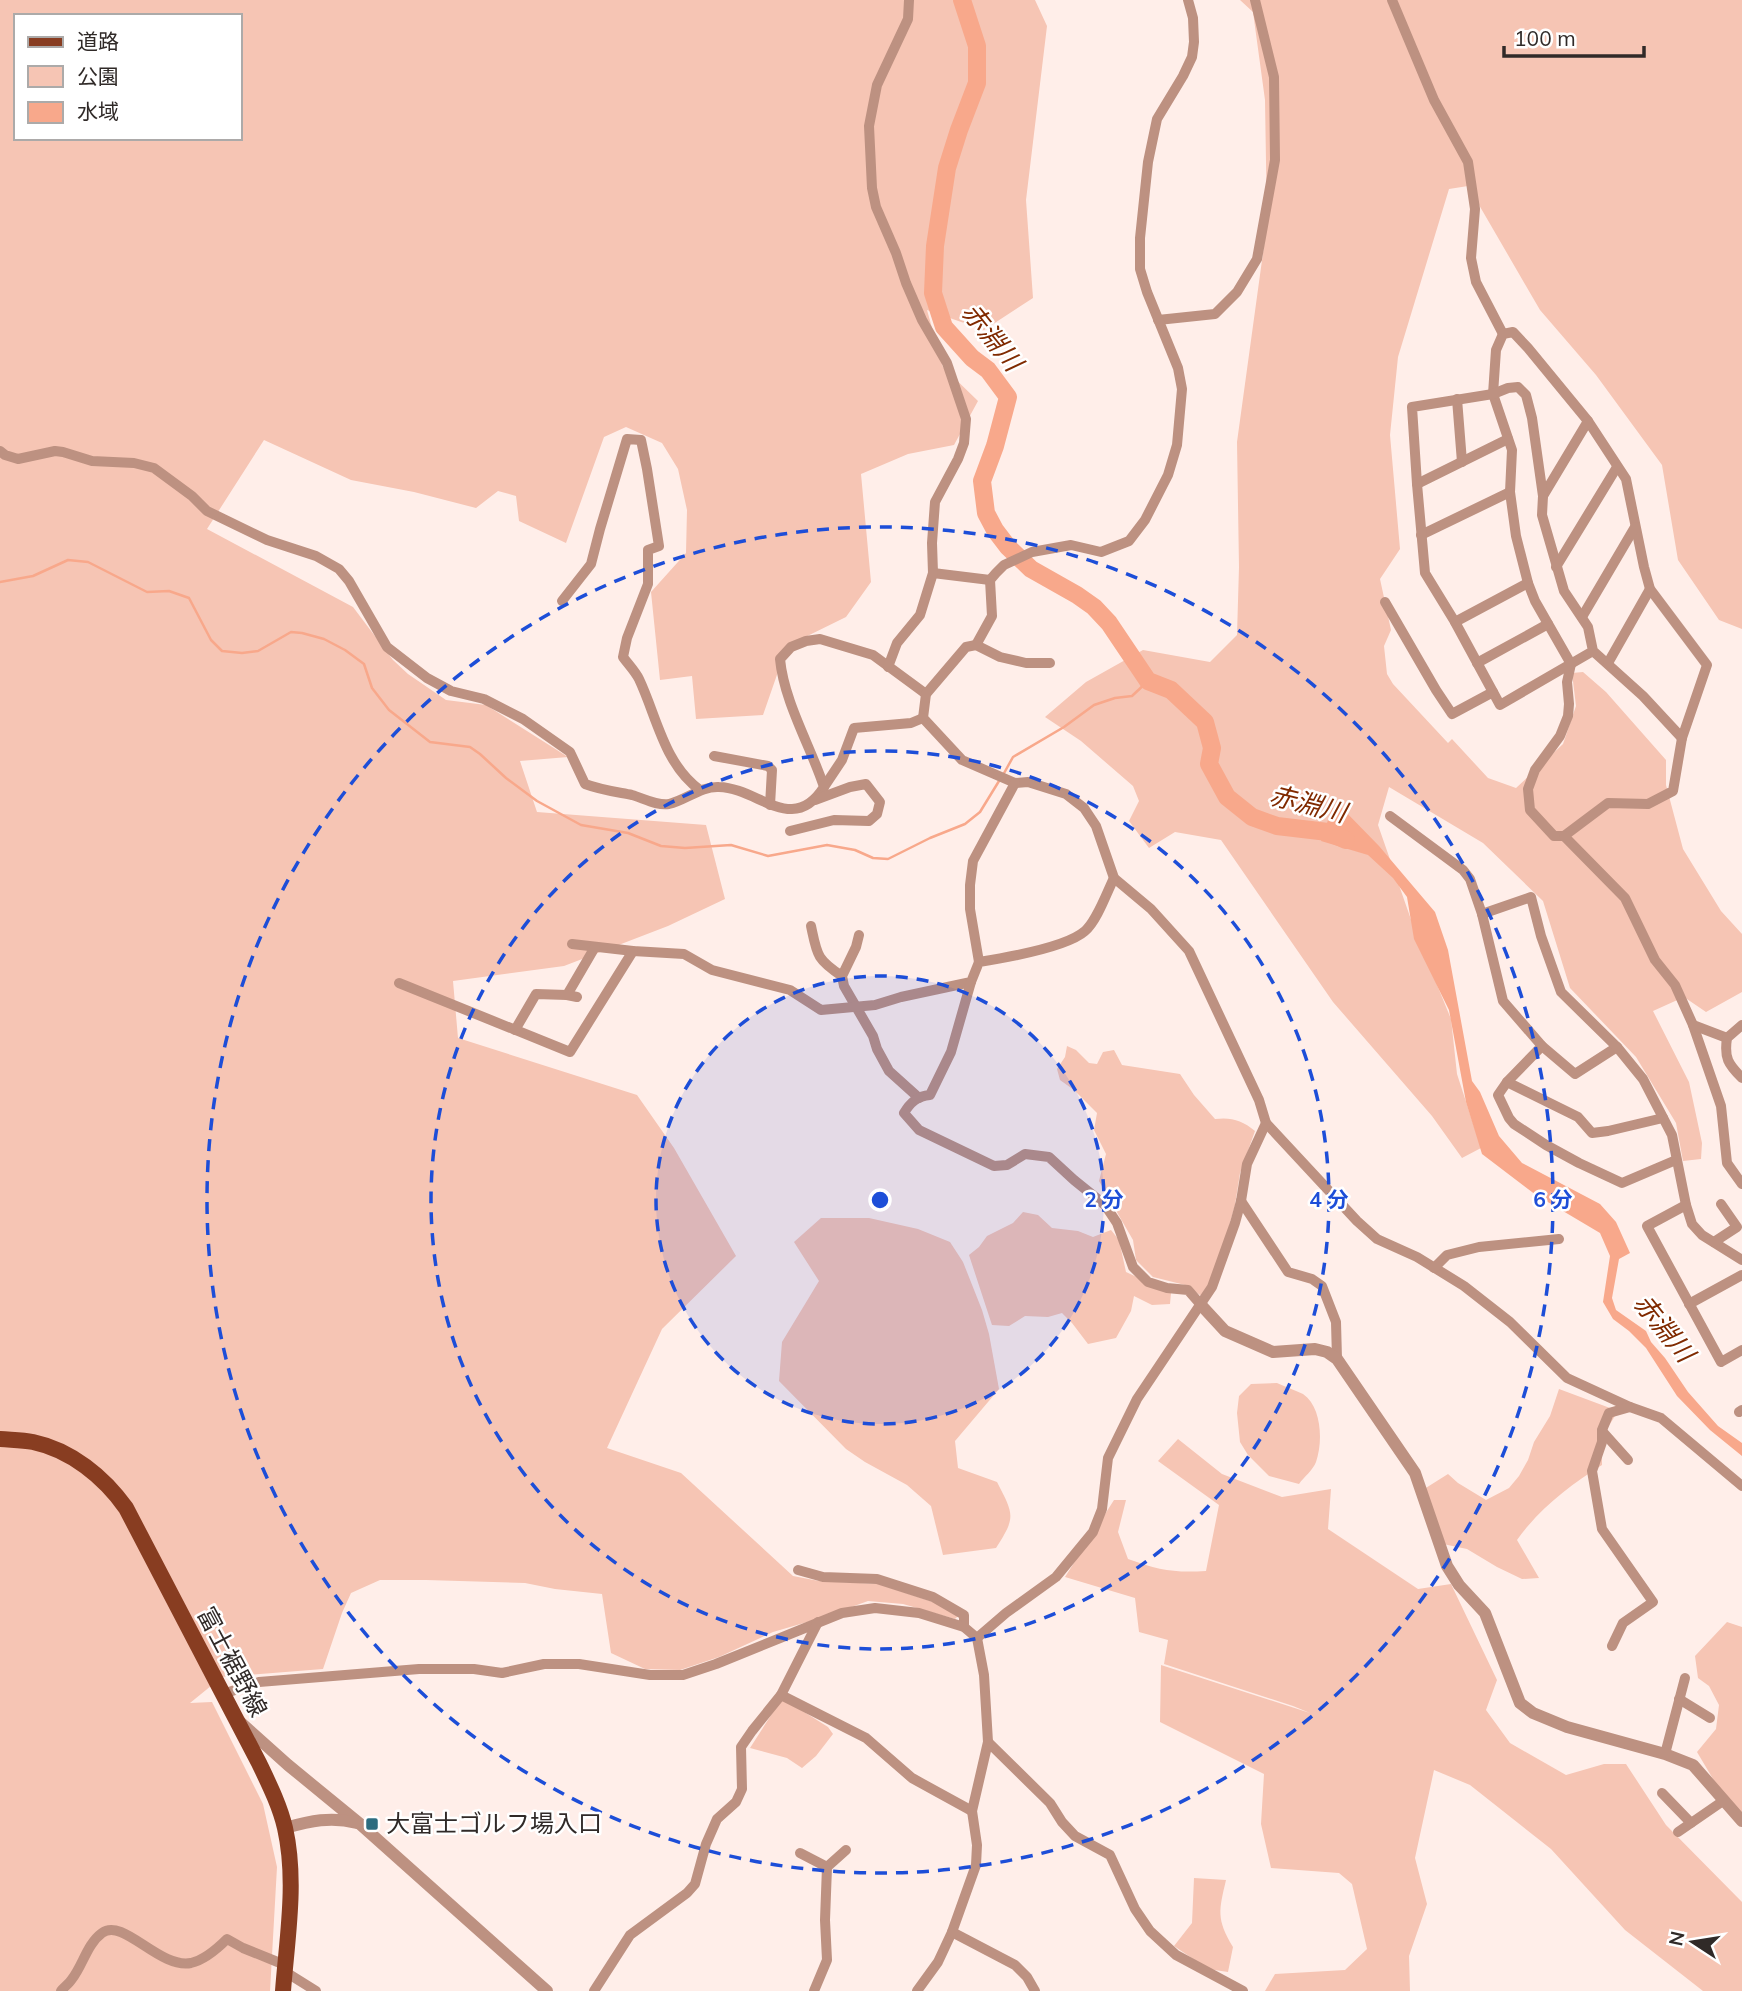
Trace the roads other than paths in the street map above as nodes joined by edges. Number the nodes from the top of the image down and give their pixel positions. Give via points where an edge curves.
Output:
1 (909, 0) edge
2 (1188, 0) edge
3 (1255, 0) edge
4 (1391, 0) edge
5 (1158, 320) junction
6 (1503, 334) junction
7 (1493, 394) junction
8 (1457, 399) junction
9 (1588, 421) junction
10 (1508, 439) junction
11 (0, 451) edge
12 (1462, 462) junction
13 (1617, 467) junction
14 (1417, 484) junction
15 (1510, 492) junction
16 (1543, 496) junction
17 (1635, 527) junction
18 (1421, 535) junction
19 (1556, 567) junction
20 (933, 573) junction
21 (990, 580) junction
22 (1528, 583) junction
23 (1650, 589) junction
24 (562, 601) dead end
25 (1385, 602) dead end
26 (1582, 617) junction
27 (1455, 622) junction
28 (1548, 624) junction
29 (976, 645) junction
30 (1594, 651) junction
31 (1050, 663) dead end
32 (1477, 663) junction
33 (1608, 663) junction
34 (1571, 664) junction
35 (888, 667) junction
36 (1493, 692) junction
37 (926, 694) junction
38 (923, 718) junction
39 (1682, 738) junction
40 (714, 756) dead end
41 (1012, 782) junction
42 (824, 787) junction
43 (700, 790) junction
44 (815, 801) junction
45 (770, 805) junction
46 (1390, 816) dead end
47 (790, 831) dead end
48 (1564, 836) junction
49 (1114, 878) junction
50 (1482, 914) junction
51 (811, 926) dead end
52 (859, 934) dead end
53 (572, 944) dead end
54 (595, 947) junction
55 (633, 951) junction
56 (979, 962) junction
57 (842, 976) junction
58 (971, 982) junction
59 (399, 983) dead end
60 (856, 1007) junction
61 (1693, 1025) junction
62 (1742, 1025) edge
63 (515, 1030) junction
64 (1727, 1038) junction
65 (1542, 1046) junction
66 (1618, 1047) junction
67 (1742, 1078) edge
68 (1507, 1082) junction
69 (919, 1098) junction
70 (1663, 1118) junction
71 (1265, 1123) junction
72 (1676, 1160) junction
73 (1742, 1184) edge
74 (1241, 1200) junction
75 (1721, 1204) dead end
76 (1686, 1205) junction
77 (1559, 1239) dead end
78 (1714, 1242) junction
79 (1742, 1260) edge
80 (1434, 1268) junction
81 (1742, 1275) edge
82 (1689, 1304) junction
83 (1201, 1305) junction
84 (1742, 1350) edge
85 (1337, 1359) junction
86 (1630, 1407) junction
87 (1602, 1430) junction
88 (0, 1438) edge
89 (1628, 1460) dead end
90 (1742, 1486) edge
91 (798, 1570) dead end
92 (818, 1622) junction
93 (964, 1627) junction
94 (977, 1638) junction
95 (1612, 1646) dead end
96 (1685, 1678) dead end
97 (223, 1694) junction
98 (781, 1695) junction
99 (1679, 1699) junction
100 (235, 1717) junction
101 (1710, 1718) dead end
102 (988, 1742) junction
103 (1665, 1754) junction
104 (1662, 1793) dead end
105 (1723, 1801) junction
106 (972, 1811) junction
107 (1742, 1822) edge
108 (1691, 1823) junction
109 (360, 1824) junction
110 (285, 1828) junction
111 (1678, 1832) dead end
112 (846, 1850) dead end
113 (800, 1853) dead end
114 (827, 1867) junction
115 (952, 1932) junction
116 (284, 1968) junction
117 (61, 1991) edge
118 (283, 1991) edge
119 (316, 1991) edge
120 (547, 1991) edge
121 (594, 1991) edge
122 (814, 1991) edge
123 (918, 1991) edge
124 (1035, 1991) edge
125 (1243, 1991) edge

1 - 20 street via 908,19 877,85 869,126 870,157 876,207 922,320 947,363 966,419 964,443 935,502
2 - 5 street via 1193,18 1192,57 1157,119 1140,238 1140,269
3 - 5 street via 1274,77 1275,160 1257,259 1237,292 1214,314
4 - 6 street via 1434,100 1468,162 1475,209 1471,258 1476,282
5 - 21 street via 1182,389 1177,445 1145,520 1129,541 1101,552 1071,545 1032,552 1004,565
6 - 7 street via 1496,350
6 - 9 street via 1515,333
7 - 8 street
7 - 10 street
7 - 16 street via 1518,387 1526,395
8 - 12 street
8 - 14 street via 1412,407
9 - 13 street
9 - 16 street
10 - 12 street
10 - 15 street via 1512,450
11 - 43 street via 18,458 55,451 92,461 154,468 207,511 339,569 387,647 426,678 523,719 570,752 585,784 664,805
12 - 14 street
13 - 17 street via 1626,479
13 - 19 street
14 - 18 street
15 - 18 street
15 - 22 street
16 - 19 street via 1542,515
17 - 23 street
17 - 26 street
18 - 27 street via 1425,573
19 - 26 street via 1564,591
20 - 21 street
20 - 35 street via 920,615 897,643
21 - 29 street via 992,616
22 - 27 street
22 - 28 street
23 - 33 street
23 - 39 street via 1707,665
24 - 43 street via 592,564 627,439 641,440 659,546 648,550 648,584 623,657 638,677 666,747 688,782
25 - 36 street via 1452,714
26 - 30 street
27 - 32 street
28 - 32 street
28 - 34 street
29 - 31 street via 1000,657
29 - 37 street via 966,647
30 - 33 street
30 - 34 street
32 - 36 street
33 - 39 street
34 - 36 street via 1500,705
34 - 48 street via 1569,716 1528,789 1530,810 1554,836
35 - 37 street
35 - 42 street via 873,655 820,639 791,647 780,660
37 - 38 street
38 - 41 street via 962,760
38 - 42 street via 854,728 842,760
39 - 48 street via 1673,791 1648,804 1608,803
40 - 45 street via 768,766 772,770
41 - 49 street via 1066,794 1084,808 1100,833
41 - 56 street via 973,861 970,909
42 - 44 street
43 - 45 street via 719,786
44 - 45 street via 792,810
44 - 47 street via 866,784 880,802 869,821 834,820
46 - 50 street via 1463,870
48 - 61 street via 1625,898
49 - 56 street via 1085,931 1034,951
49 - 71 street via 1151,909 1189,951 1253,1087
50 - 65 street via 1503,1001
50 - 66 street via 1531,897 1561,992
51 - 57 street via 817,955
52 - 57 street
53 - 54 street
54 - 55 street
54 - 63 street via 572,996 536,994
55 - 60 street via 684,954 712,970 790,990 821,1010
55 - 63 street via 570,1052
56 - 58 street
57 - 60 street
58 - 60 street
58 - 69 street via 951,1052 930,1096
59 - 63 street
60 - 69 street via 889,1071
61 - 64 street
61 - 73 street via 1721,1106 1727,1163
62 - 64 street
64 - 67 street via 1730,1066
65 - 66 street via 1575,1074
65 - 68 street
66 - 70 street via 1643,1079
68 - 70 street via 1578,1117 1592,1133
68 - 72 street via 1498,1095 1514,1124 1622,1183
69 - 83 street via 904,1113 919,1130 971,1157 994,1167 1007,1166 1025,1153 1049,1157 1105,1205 1117,1223 1133,1267 1148,1282 1188,1290
70 - 72 street via 1672,1135
71 - 74 street via 1247,1164
71 - 80 street via 1357,1222 1377,1239
72 - 76 street
74 - 83 street via 1212,1287
74 - 85 street via 1289,1272 1322,1286 1336,1322
75 - 78 street via 1737,1227
76 - 78 street via 1692,1224
76 - 82 street via 1647,1226
77 - 80 street via 1479,1247 1447,1255
78 - 79 street
80 - 86 street via 1510,1322 1567,1378
81 - 82 street
82 - 84 street via 1721,1363
83 - 85 street via 1225,1331 1273,1352 1315,1349
83 - 94 street via 1137,1399 1115,1443 1093,1532 1056,1577
85 - 103 street via 1415,1473 1447,1566 1485,1613 1520,1703 1567,1727
86 - 87 street via 1609,1413
86 - 90 street via 1661,1418
87 - 89 street
87 - 95 street via 1592,1471 1602,1529 1653,1602 1623,1623
88 - 97 main road, 富士裾野線 via 58,1449 113,1489
91 - 93 street via 823,1577 877,1579 910,1588 964,1615
92 - 93 street via 842,1612 875,1608 919,1613
92 - 97 street via 683,1675 579,1664 544,1664 502,1673 419,1669 258,1682
92 - 98 street
93 - 94 street
94 - 102 street
96 - 99 street
97 - 100 main road, 富士裾野線
98 - 106 street via 866,1738 912,1778
98 - 121 street via 741,1747 742,1789 736,1802 717,1819 695,1884 630,1936
99 - 101 street
99 - 103 street
100 - 109 street
100 - 110 main road, 富士裾野線
102 - 106 street
102 - 125 street via 1050,1803 1075,1836 1110,1855 1150,1931 1176,1955
103 - 105 street via 1693,1765
104 - 108 street
105 - 107 street
105 - 108 street
106 - 115 street via 976,1865
108 - 111 street
109 - 110 street via 326,1819
109 - 120 street
110 - 116 main road, 富士裾野線 via 290,1888
112 - 114 street
113 - 114 street
114 - 122 street via 827,1960
115 - 123 street
115 - 124 street via 1015,1965
116 - 117 street via 227,1939 201,1960 179,1964 122,1931 110,1930 91,1946
116 - 118 main road, 富士裾野線
116 - 119 street

